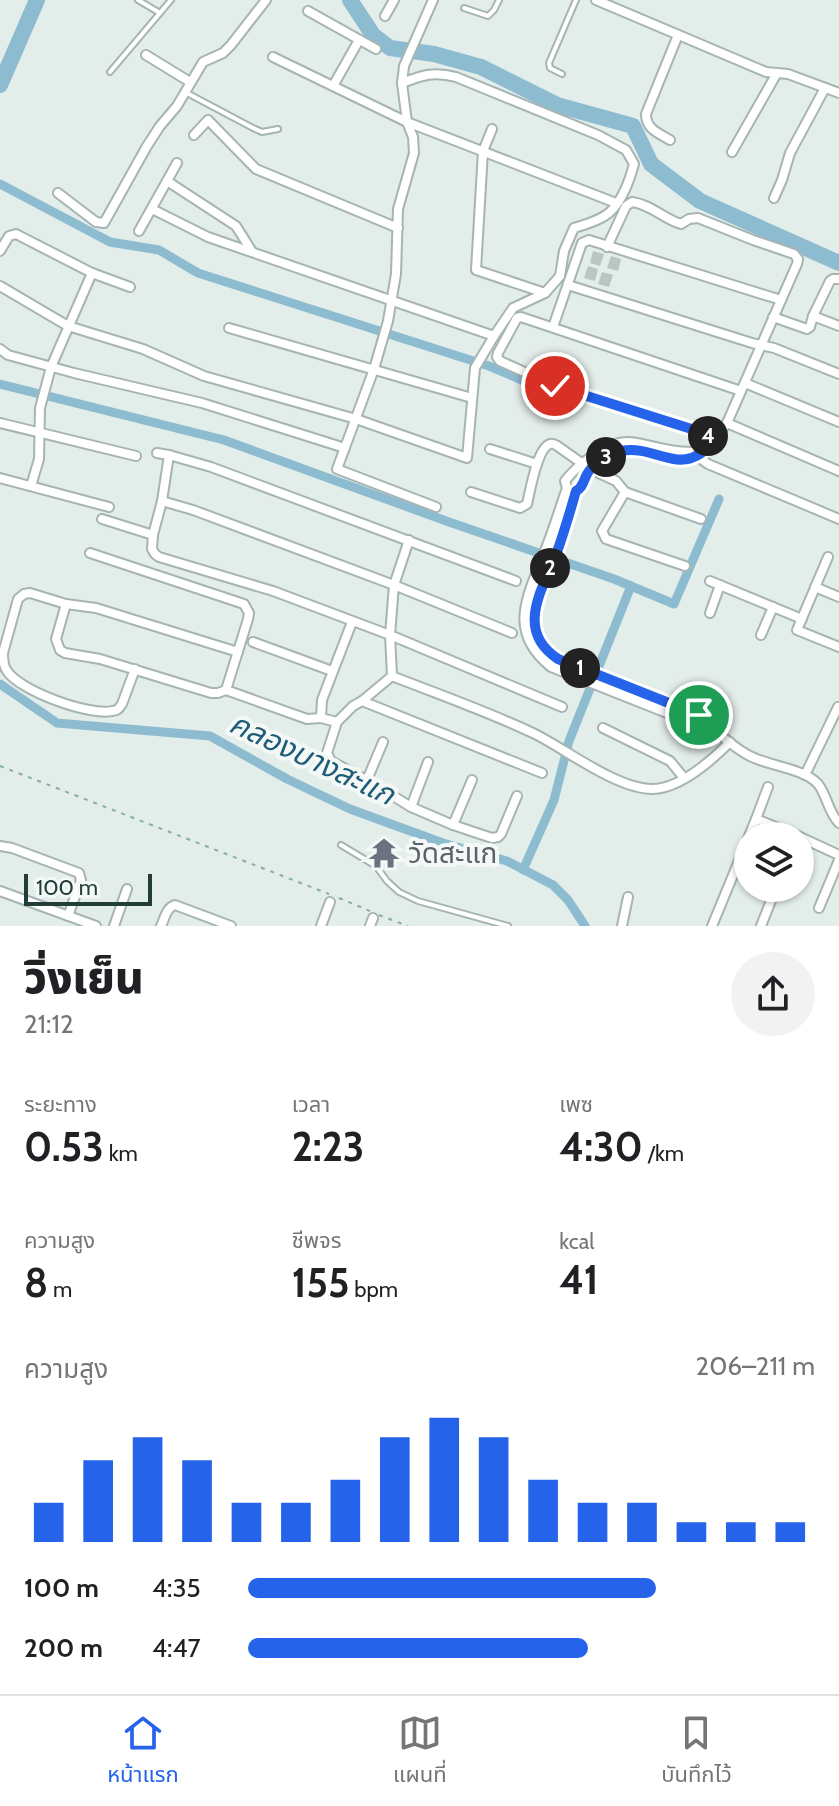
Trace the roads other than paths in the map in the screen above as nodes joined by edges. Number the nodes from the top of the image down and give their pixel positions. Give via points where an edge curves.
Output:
1 (138, 0) edge
2 (171, 0) edge
3 (266, 0) edge
4 (394, 0) edge
5 (433, 0) edge
6 (499, 0) edge
7 (576, 0) edge
8 (596, 0) edge
9 (464, 8) dead end
10 (308, 11) dead end
11 (160, 13) junction
12 (385, 16) dead end
13 (678, 35) junction
14 (359, 40) junction
15 (376, 49) dead end
16 (146, 55) dead end
17 (273, 57) dead end
18 (110, 72) dead end
19 (777, 73) junction
20 (562, 74) dead end
21 (190, 82) junction
22 (402, 83) junction
23 (333, 86) junction
24 (825, 88) junction
25 (185, 92) junction
26 (839, 93) edge
27 (407, 122) junction
28 (278, 129) dead end
29 (492, 129) dead end
30 (194, 135) dead end
31 (670, 140) dead end
32 (483, 151) junction
33 (732, 152) dead end
34 (177, 163) dead end
35 (167, 181) junction
36 (58, 193) dead end
37 (774, 198) dead end
38 (616, 203) junction
39 (152, 209) junction
40 (398, 228) junction
41 (139, 231) dead end
42 (607, 247) junction
43 (0, 251) edge
44 (251, 251) junction
45 (92, 273) junction
46 (839, 279) edge
47 (568, 285) junction
48 (0, 286) edge
49 (130, 287) dead end
50 (545, 293) junction
51 (781, 300) junction
52 (391, 301) junction
53 (813, 316) junction
54 (773, 317) junction
55 (68, 326) junction
56 (839, 326) edge
57 (553, 327) junction
58 (229, 328) dead end
59 (494, 336) junction
60 (761, 345) junction
61 (0, 349) edge
62 (51, 367) junction
63 (374, 369) junction
64 (839, 374) edge
65 (743, 387) junction
66 (472, 398) junction
67 (356, 419) junction
68 (839, 422) edge
69 (0, 423) edge
70 (727, 423) junction
71 (38, 433) junction
72 (715, 440) junction
73 (345, 448) junction
74 (490, 449) dead end
75 (157, 453) dead end
76 (697, 453) junction
77 (169, 455) junction
78 (136, 456) dead end
79 (537, 464) junction
80 (586, 466) junction
81 (839, 471) edge
82 (573, 474) junction
83 (0, 478) edge
84 (583, 481) junction
85 (31, 486) junction
86 (571, 490) junction
87 (471, 492) dead end
88 (625, 492) junction
89 (162, 501) junction
90 (109, 507) dead end
91 (436, 507) dead end
92 (102, 519) dead end
93 (701, 519) dead end
94 (839, 519) edge
95 (153, 535) junction
96 (409, 540) junction
97 (90, 553) dead end
98 (828, 557) dead end
99 (685, 566) dead end
100 (516, 581) dead end
101 (710, 581) dead end
102 (394, 585) junction
103 (720, 585) junction
104 (815, 587) junction
105 (529, 590) junction
106 (539, 594) junction
107 (839, 597) edge
108 (66, 604) junction
109 (773, 607) junction
110 (710, 613) dead end
111 (802, 619) junction
112 (352, 622) junction
113 (512, 633) dead end
114 (390, 635) junction
115 (761, 635) dead end
116 (253, 642) dead end
117 (839, 647) edge
118 (238, 652) junction
119 (135, 669) junction
120 (332, 671) junction
121 (392, 676) junction
122 (226, 690) junction
123 (362, 701) junction
124 (562, 707) dead end
125 (838, 707) edge
126 (321, 718) junction
127 (337, 722) junction
128 (603, 728) dead end
129 (713, 728) junction
130 (383, 742) dead end
131 (730, 742) junction
132 (428, 762) dead end
133 (542, 773) dead end
134 (805, 775) junction
135 (684, 778) junction
136 (367, 780) junction
137 (472, 780) dead end
138 (768, 787) dead end
139 (517, 796) dead end
140 (411, 807) junction
141 (756, 819) junction
142 (755, 822) edge
143 (763, 822) edge
144 (839, 823) edge
145 (453, 825) junction
146 (0, 843) edge
147 (341, 845) dead end
148 (814, 845) edge
149 (839, 858) edge
150 (734, 873) edge
151 (127, 889) dead end
152 (0, 891) edge
153 (628, 897) dead end
154 (329, 898) road end
155 (770, 902) edge
156 (819, 908) dead end
157 (68, 916) junction
158 (96, 926) edge
159 (114, 926) edge
160 (161, 926) edge
161 (231, 926) edge
162 (321, 926) edge
163 (508, 926) edge
164 (622, 926) edge
165 (712, 926) edge
166 (761, 926) edge

1 - 11 lane
2 - 11 lane
3 - 21 street via 231,45 203,62
4 - 12 street
5 - 22 street via 404,66
6 - 9 lane via 488,16
7 - 20 lane via 549,63
8 - 13 street
10 - 14 street
11 - 18 lane
13 - 19 street
13 - 31 street via 646,114 650,128
14 - 15 street
14 - 23 street
16 - 21 street
17 - 23 street
19 - 24 street
19 - 33 street
21 - 25 street
22 - 27 street
22 - 38 street via 440,73 456,77 626,150 634,164
23 - 27 street
24 - 26 street
24 - 37 street via 790,153
25 - 28 lane via 262,132
25 - 36 street via 104,223
27 - 32 street
27 - 40 street via 414,153
29 - 32 street
30 - 40 street via 208,120 256,169
32 - 38 street
32 - 50 street via 476,270
34 - 35 street
35 - 39 street
35 - 44 street via 236,226
38 - 50 street via 611,212 574,228 560,276
39 - 41 street
39 - 44 street
40 - 52 street
42 - 47 street via 584,240
42 - 51 street
42 - 51 street via 632,202 681,224 698,218 794,254 797,264
43 - 45 street via 16,234
44 - 52 street
45 - 49 street
45 - 55 street
46 - 53 street via 830,281
47 - 57 street
47 - 60 street
48 - 55 street
50 - 59 street via 513,308
51 - 54 street
52 - 59 street
52 - 63 street
53 - 54 street via 807,329
53 - 56 street
54 - 60 street
55 - 62 street
55 - 67 street via 143,349 204,376
57 - 65 street
57 - 72 street via 517,318 497,357 555,386
58 - 63 street
59 - 66 street via 475,368
60 - 64 street
60 - 65 street
61 - 62 street
62 - 71 street
62 - 73 street via 202,403
63 - 66 street
63 - 67 street
65 - 68 street
65 - 70 street
66 - 67 street via 467,458
67 - 73 street
69 - 71 street
70 - 72 street
70 - 81 street
71 - 78 street
71 - 85 street via 38,468
72 - 76 street
73 - 91 street via 337,469
74 - 79 street
75 - 77 street
76 - 80 street via 618,442 600,450
76 - 94 street via 708,464
77 - 89 street
77 - 96 street
79 - 80 street via 550,444
79 - 87 street via 524,507
80 - 82 street
80 - 84 street
80 - 88 street via 616,481
82 - 84 street
82 - 86 street via 567,478
83 - 85 street
84 - 86 street via 581,488
85 - 90 street
86 - 105 street
86 - 106 street via 558,549
88 - 93 street
88 - 99 street via 603,535
89 - 95 street
89 - 102 street
92 - 95 street
95 - 112 street via 152,549 159,557 273,591
96 - 100 street
96 - 102 street
97 - 118 street via 244,604 249,613
98 - 104 street
101 - 103 street
102 - 113 street
102 - 114 street
103 - 109 street
103 - 110 street
104 - 107 street
104 - 111 street
105 - 106 street
105 - 129 street via 526,636 551,667
106 - 129 street via 534,625 549,653 699,715
108 - 118 street via 96,608
108 - 119 street via 56,639 60,650
108 - 119 street via 30,593 20,596 3,653 8,674 38,694 108,712 119,709
109 - 111 street
109 - 115 street
111 - 117 street via 797,630
112 - 114 street
112 - 120 street
114 - 121 street
114 - 124 street
116 - 120 street
118 - 122 street
119 - 122 street via 211,693
120 - 126 street
121 - 123 street
121 - 135 street via 507,722 628,783 656,789
122 - 126 street via 307,719
123 - 127 street
123 - 133 street
125 - 134 street
126 - 127 street
127 - 136 street via 328,757
128 - 135 street via 670,761
129 - 131 street
130 - 136 street
131 - 134 street via 748,755
131 - 135 street
132 - 140 street
134 - 144 street via 818,784
136 - 140 street
137 - 145 street
138 - 141 street
139 - 145 street via 498,837
140 - 145 street
141 - 142 street
141 - 143 street
146 - 157 street via 79,873
147 - 163 lane via 376,866 399,892
148 - 149 street
149 - 156 street
150 - 165 street
151 - 159 street
152 - 157 street
153 - 164 street
154 - 162 street
155 - 166 street
157 - 158 street
160 - 161 street via 175,905

